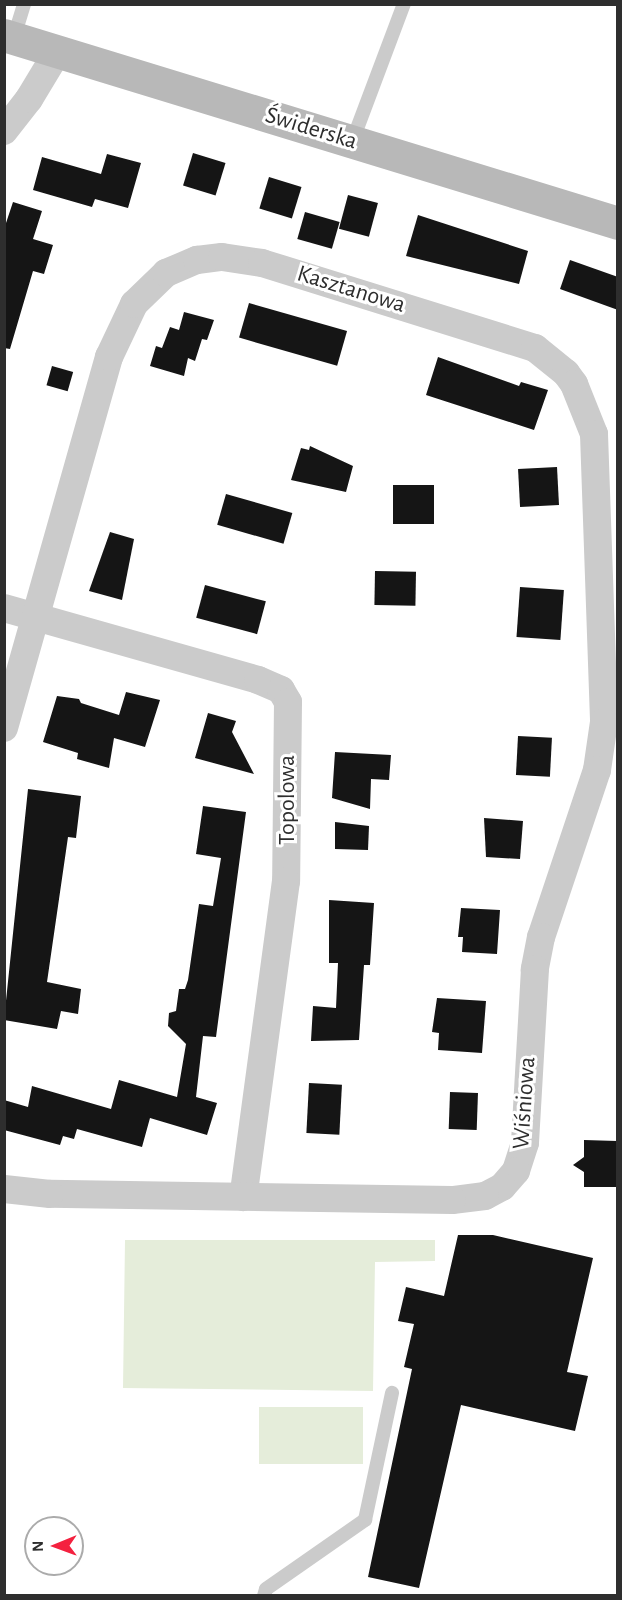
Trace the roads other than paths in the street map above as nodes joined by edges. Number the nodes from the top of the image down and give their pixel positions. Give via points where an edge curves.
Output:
1 (24, 4) edge
2 (404, 4) edge
3 (9, 36) edge
4 (58, 51) junction
5 (4, 131) edge
6 (352, 142) junction
7 (618, 223) edge
8 (4, 608) edge
9 (36, 619) junction
10 (604, 702) joint
11 (4, 728) edge
12 (610, 751) edge
13 (4, 1189) edge
14 (243, 1197) junction
15 (392, 1393) dead end
16 (264, 1596) edge

1 - 3 lane
2 - 6 lane
3 - 4 street, Świderska
4 - 5 street
4 - 6 street, Świderska
6 - 7 street, Świderska
8 - 9 street, Topolowa
9 - 10 street, Kasztanowa via 120,327 149,285 166,273 197,260 243,259 517,341 535,348 566,373 583,401 594,434
9 - 11 street, Kasztanowa
9 - 14 street, Topolowa via 258,680 280,690 288,702 286,881
10 - 12 street, Wiśniowa
12 - 14 street, Wiśniowa via 541,938 531,1017 525,1143 516,1172 501,1187 472,1199
13 - 14 street, Wiśniowa via 50,1194
15 - 16 lane via 365,1520 266,1589

